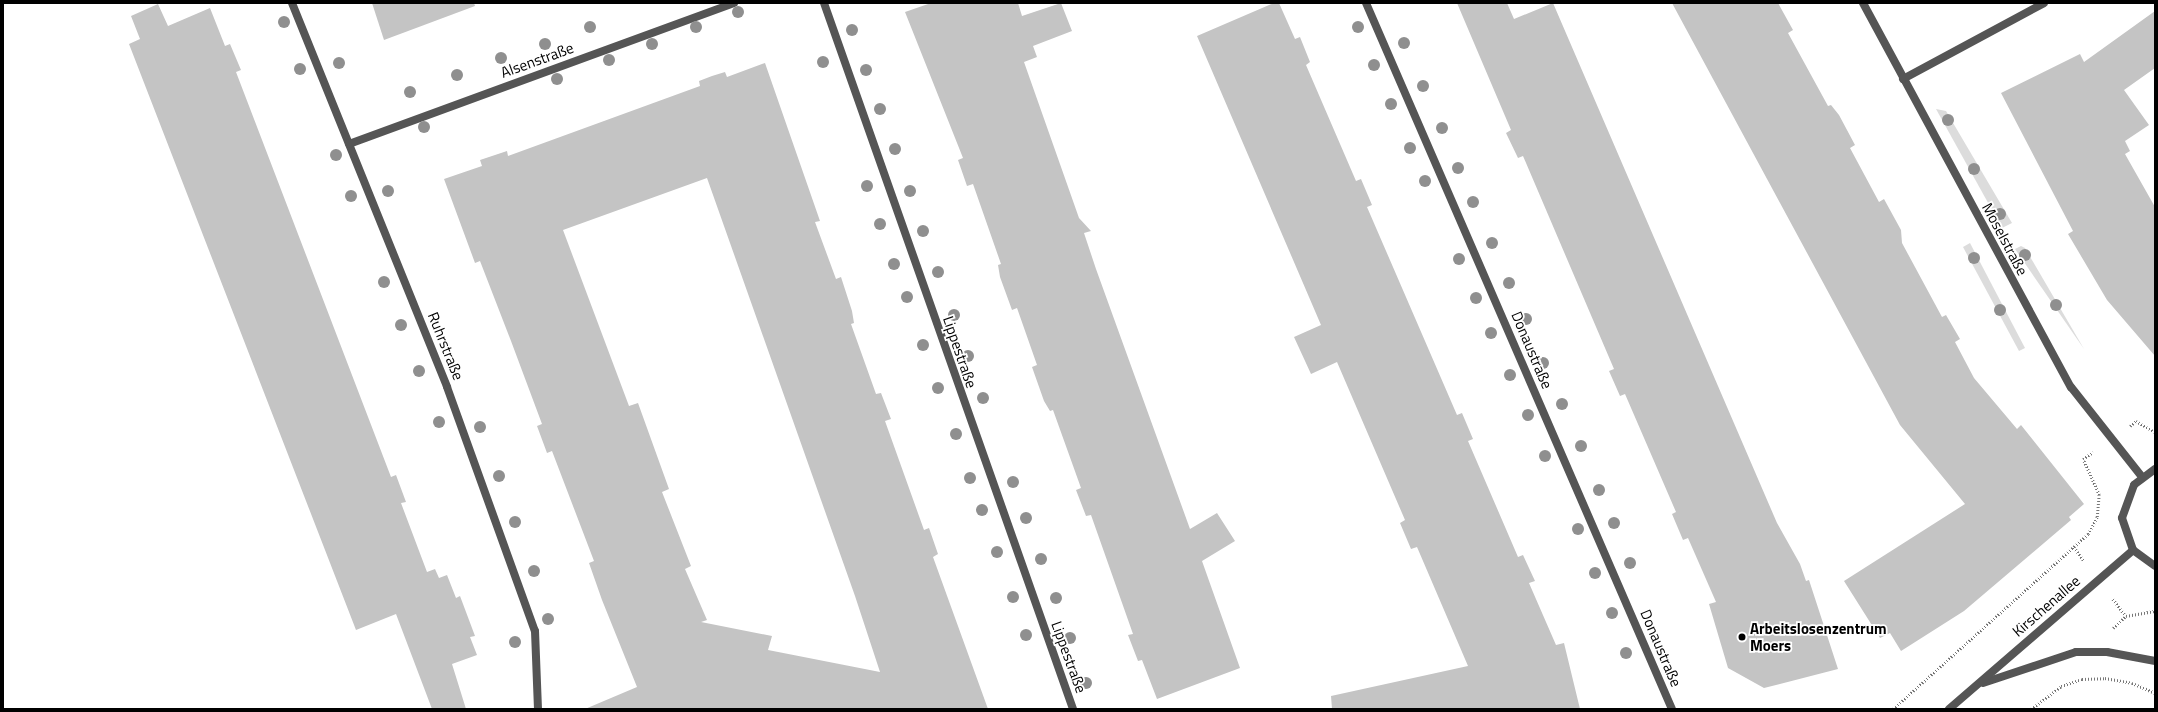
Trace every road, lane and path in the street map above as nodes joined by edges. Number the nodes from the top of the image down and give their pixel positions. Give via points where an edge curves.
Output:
1 (292, 3) edge
2 (734, 3) edge
3 (824, 3) edge
4 (1366, 3) edge
5 (1863, 3) edge
6 (2044, 3) edge
7 (1903, 80) junction
8 (348, 144) junction
9 (2136, 421) dead end
10 (2155, 432) edge
11 (2083, 459) dead end
12 (2155, 469) edge
13 (2142, 477) junction
14 (2133, 550) junction
15 (2155, 566) edge
16 (2155, 661) edge
17 (1978, 684) junction
18 (2155, 693) edge
19 (538, 709) edge
20 (1073, 709) edge
21 (1672, 709) edge
22 (1893, 709) edge
23 (1949, 709) edge
24 (2031, 709) edge

1 - 8 street, Ruhrstraße
2 - 8 street, Alsenstraße
3 - 20 street, Lippestraße
4 - 21 street, Donaustraße
5 - 7 street, Moselstraße
6 - 7 street
7 - 13 street, Moselstraße via 2071,387
8 - 19 street, Ruhrstraße via 447,387 535,630
9 - 10 path
11 - 22 path via 2100,495 2097,517 2088,534
12 - 13 street
13 - 14 street via 2128,495 2122,518
14 - 15 street
14 - 17 street, Kirschenallee
16 - 17 street, Kirschenallee via 2107,652 2076,652
17 - 23 street, Kirschenallee
18 - 24 path via 2125,682 2104,678 2082,679 2061,686

